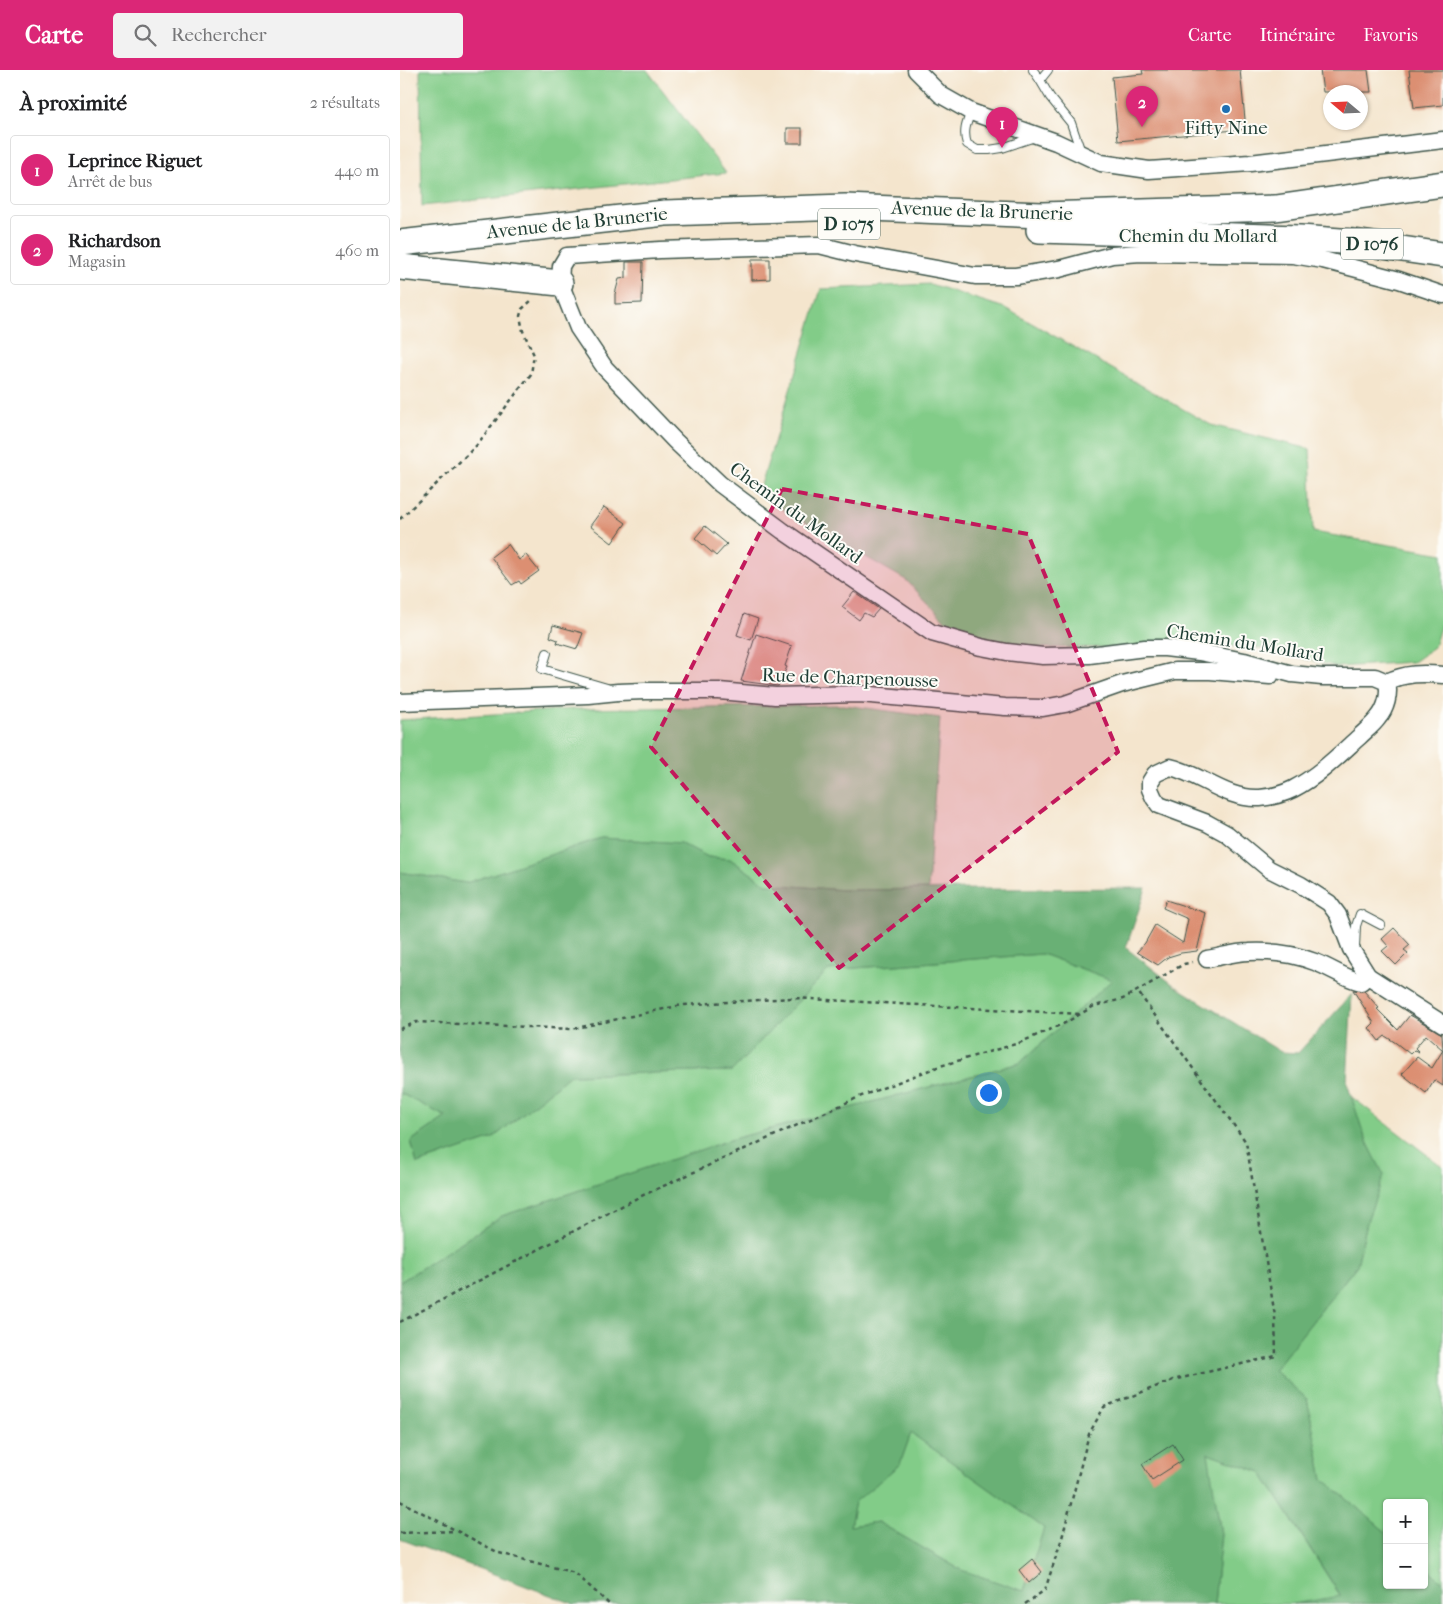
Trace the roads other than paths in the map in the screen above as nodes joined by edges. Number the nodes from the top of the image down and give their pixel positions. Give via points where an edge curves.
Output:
1 (916, 70) edge
2 (1033, 70) edge
3 (1048, 70) edge
4 (1040, 80) junction
5 (971, 112) junction
6 (1039, 136) junction
7 (1443, 140) edge
8 (1082, 154) junction
9 (1443, 184) edge
10 (1042, 215) junction
11 (1300, 238) junction
12 (400, 243) edge
13 (400, 255) edge
14 (1443, 255) edge
15 (400, 267) edge
16 (560, 283) junction
17 (1443, 295) edge
18 (547, 653) dead end
19 (1292, 674) junction
20 (1443, 675) edge
21 (1387, 682) junction
22 (618, 692) junction
23 (400, 702) edge
24 (1381, 925) dead end
25 (1355, 955) junction
26 (1206, 959) road end
27 (1368, 976) junction
28 (1443, 1024) edge

1 - 5 street via 941,95
2 - 4 lane
3 - 4 lane
4 - 8 lane via 1071,123
5 - 6 street
5 - 6 lane via 965,126 965,137 967,144 977,150 1002,148
6 - 8 street
7 - 8 street via 1250,163 1149,170 1101,163
9 - 10 main road, Avenue de la Brunerie / D 1075 via 1276,208
10 - 11 main road, D 1075 via 1184,221
10 - 12 main road, Avenue de la Brunerie / D 1075 via 845,207 665,213
11 - 13 main road, D 1075 via 777,223 637,230
11 - 14 main road, D 1076
15 - 16 main road
16 - 17 street, Chemin du Mollard via 561,266 567,256 819,245 975,276 1016,276 1112,255 1141,253 1294,255 1399,280
16 - 19 street, Chemin du Mollard via 578,328 605,368 720,484 932,633 981,647 1043,656 1089,655 1145,648 1199,652
18 - 22 lane via 542,669
19 - 21 street, Chemin du Mollard via 1375,677
19 - 22 street, Rue de Charpenousse via 1267,676 1175,671 1043,708 860,694 775,696 719,691
20 - 21 street via 1398,676
21 - 25 street via 1388,696 1378,718 1329,765 1276,796 1240,796 1170,766 1155,774 1150,782 1150,789 1159,805 1208,823 1227,834 1269,868 1329,904 1338,915
22 - 23 street, Rue de Charpenousse via 588,696
24 - 25 lane via 1360,914 1356,926
25 - 27 street
26 - 27 street via 1248,952 1274,953 1316,962 1348,979 1361,982
27 - 28 street

